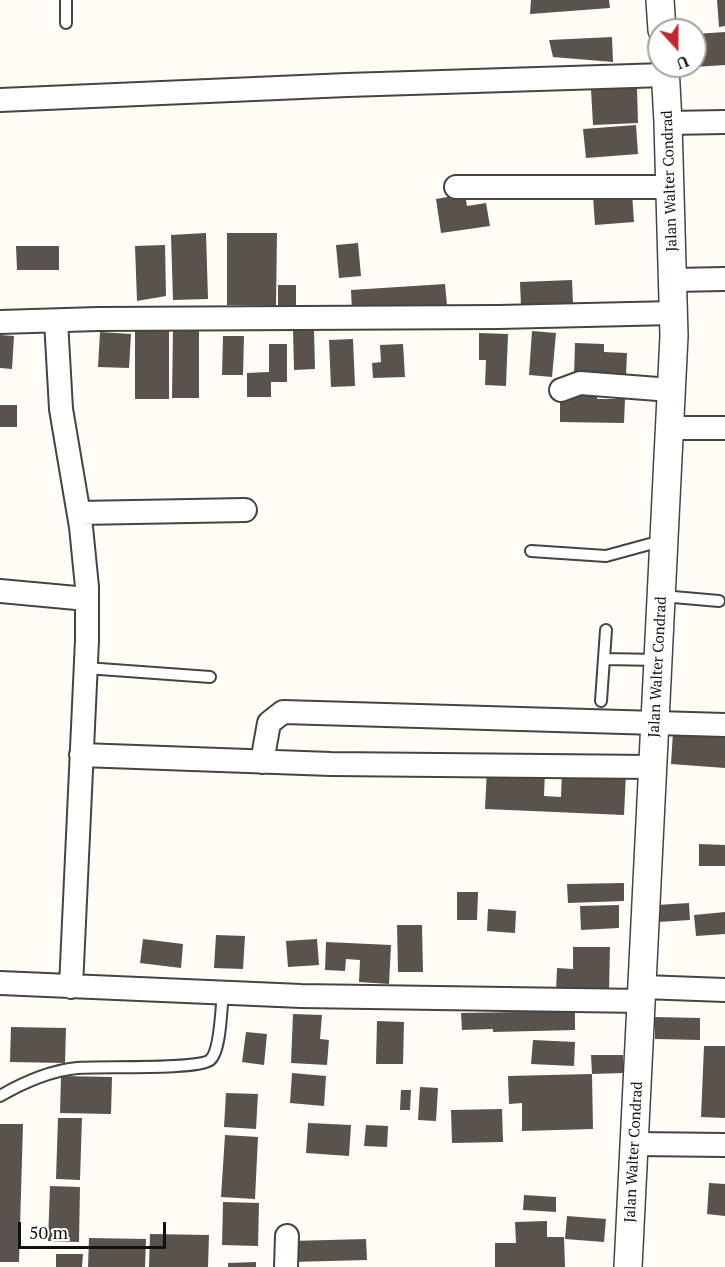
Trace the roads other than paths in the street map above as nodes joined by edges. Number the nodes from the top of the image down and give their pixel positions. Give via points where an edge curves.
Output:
1 (66, 0) edge
2 (660, 0) edge
3 (661, 18) edge
4 (66, 23) dead end
5 (647, 71) edge
6 (665, 78) edge
7 (0, 100) edge
8 (725, 122) edge
9 (668, 123) junction
10 (456, 187) dead end
11 (670, 187) junction
12 (725, 279) edge
13 (673, 280) junction
14 (674, 313) junction
15 (56, 321) junction
16 (0, 322) edge
17 (561, 390) dead end
18 (671, 390) junction
19 (671, 428) junction
20 (725, 428) edge
21 (244, 510) dead end
22 (79, 513) junction
23 (664, 544) junction
24 (531, 551) dead end
25 (0, 591) edge
26 (661, 596) junction
27 (87, 599) junction
28 (719, 601) dead end
29 (606, 630) dead end
30 (605, 658) junction
31 (658, 660) junction
32 (86, 668) junction
33 (210, 677) dead end
34 (601, 701) dead end
35 (654, 724) junction
36 (725, 725) edge
37 (81, 755) junction
38 (262, 762) junction
39 (652, 767) junction
40 (0, 983) edge
41 (71, 987) junction
42 (725, 990) edge
43 (223, 993) junction
44 (643, 994) junction
45 (0, 1096) edge
46 (635, 1144) junction
47 (725, 1145) edge
48 (287, 1236) dead end
49 (286, 1267) edge
50 (628, 1267) edge

1 - 4 lane
2 - 3 street
5 - 7 street
6 - 9 street, Jalan Walter Condrad
8 - 9 street
9 - 11 street, Jalan Walter Condrad
10 - 11 street
11 - 13 street, Jalan Walter Condrad
12 - 13 street
13 - 14 street, Jalan Walter Condrad
14 - 15 street
14 - 18 street, Jalan Walter Condrad
15 - 16 street
15 - 22 street via 60,399
17 - 18 street via 580,383
18 - 19 street, Jalan Walter Condrad
19 - 20 street
19 - 23 street, Jalan Walter Condrad
21 - 22 street
22 - 27 street
23 - 24 lane via 606,556
23 - 26 street, Jalan Walter Condrad
25 - 27 street
26 - 28 lane
26 - 31 street, Jalan Walter Condrad
27 - 32 street
29 - 30 lane
30 - 31 lane
30 - 34 lane
31 - 35 street, Jalan Walter Condrad
32 - 33 lane
32 - 37 street
35 - 36 street
35 - 38 street via 283,712 269,723
35 - 39 street, Jalan Walter Condrad
37 - 38 street
37 - 41 street
38 - 39 street
39 - 44 street, Jalan Walter Condrad
40 - 41 street
41 - 43 street
42 - 44 street
43 - 44 street
43 - 45 lane via 214,1054 205,1062 76,1068 43,1076
44 - 46 street, Jalan Walter Condrad
46 - 47 street
46 - 50 street, Jalan Walter Condrad
48 - 49 street

